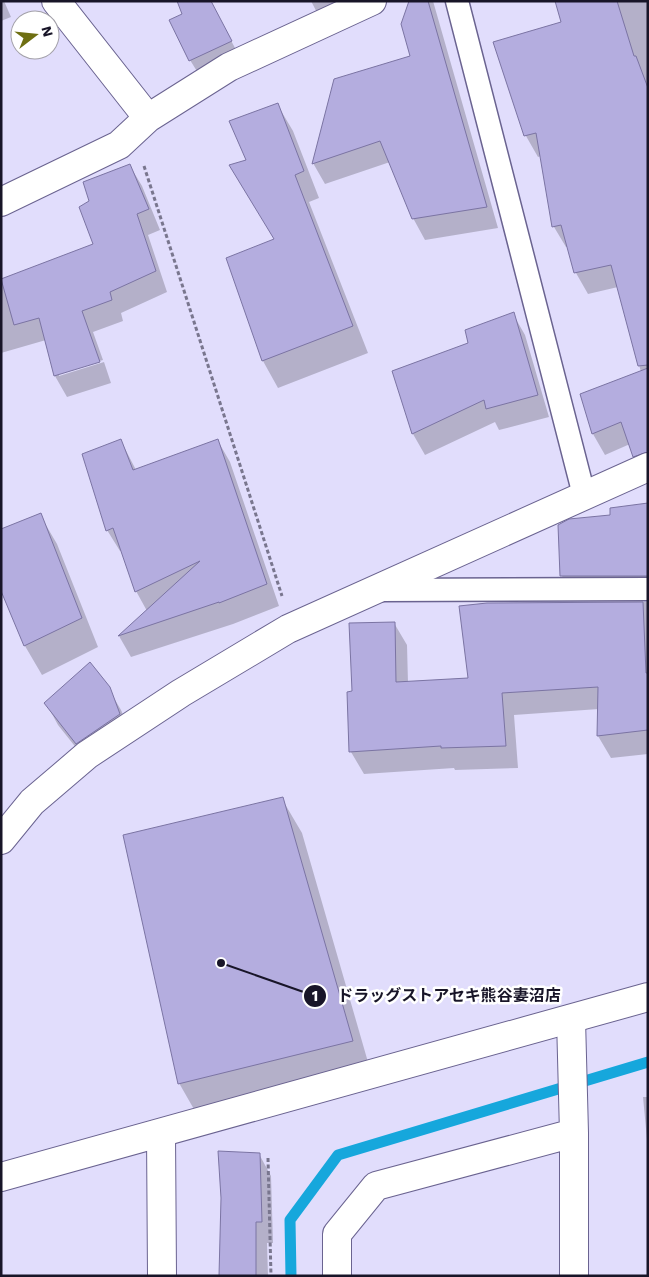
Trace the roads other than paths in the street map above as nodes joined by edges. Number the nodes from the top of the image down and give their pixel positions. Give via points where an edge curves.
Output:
1 (56, 1) edge
2 (372, 1) edge
3 (457, 1) edge
4 (141, 125) junction
5 (1, 202) edge
6 (648, 467) edge
7 (584, 495) junction
8 (648, 589) edge
9 (375, 590) junction
10 (1, 840) edge
11 (648, 997) edge
12 (570, 1019) junction
13 (574, 1133) junction
14 (161, 1134) junction
15 (1, 1177) edge
16 (162, 1276) edge
17 (337, 1276) edge
18 (574, 1276) edge

1 - 4 street
2 - 4 street via 229,67
3 - 7 lane
4 - 5 street via 119,145
6 - 7 street
7 - 9 street
8 - 9 lane
9 - 10 street via 292,627 181,693 86,755 32,802
11 - 12 street
12 - 13 street
12 - 14 street
13 - 17 street via 376,1186 337,1234
13 - 18 street
14 - 15 street
14 - 16 street

